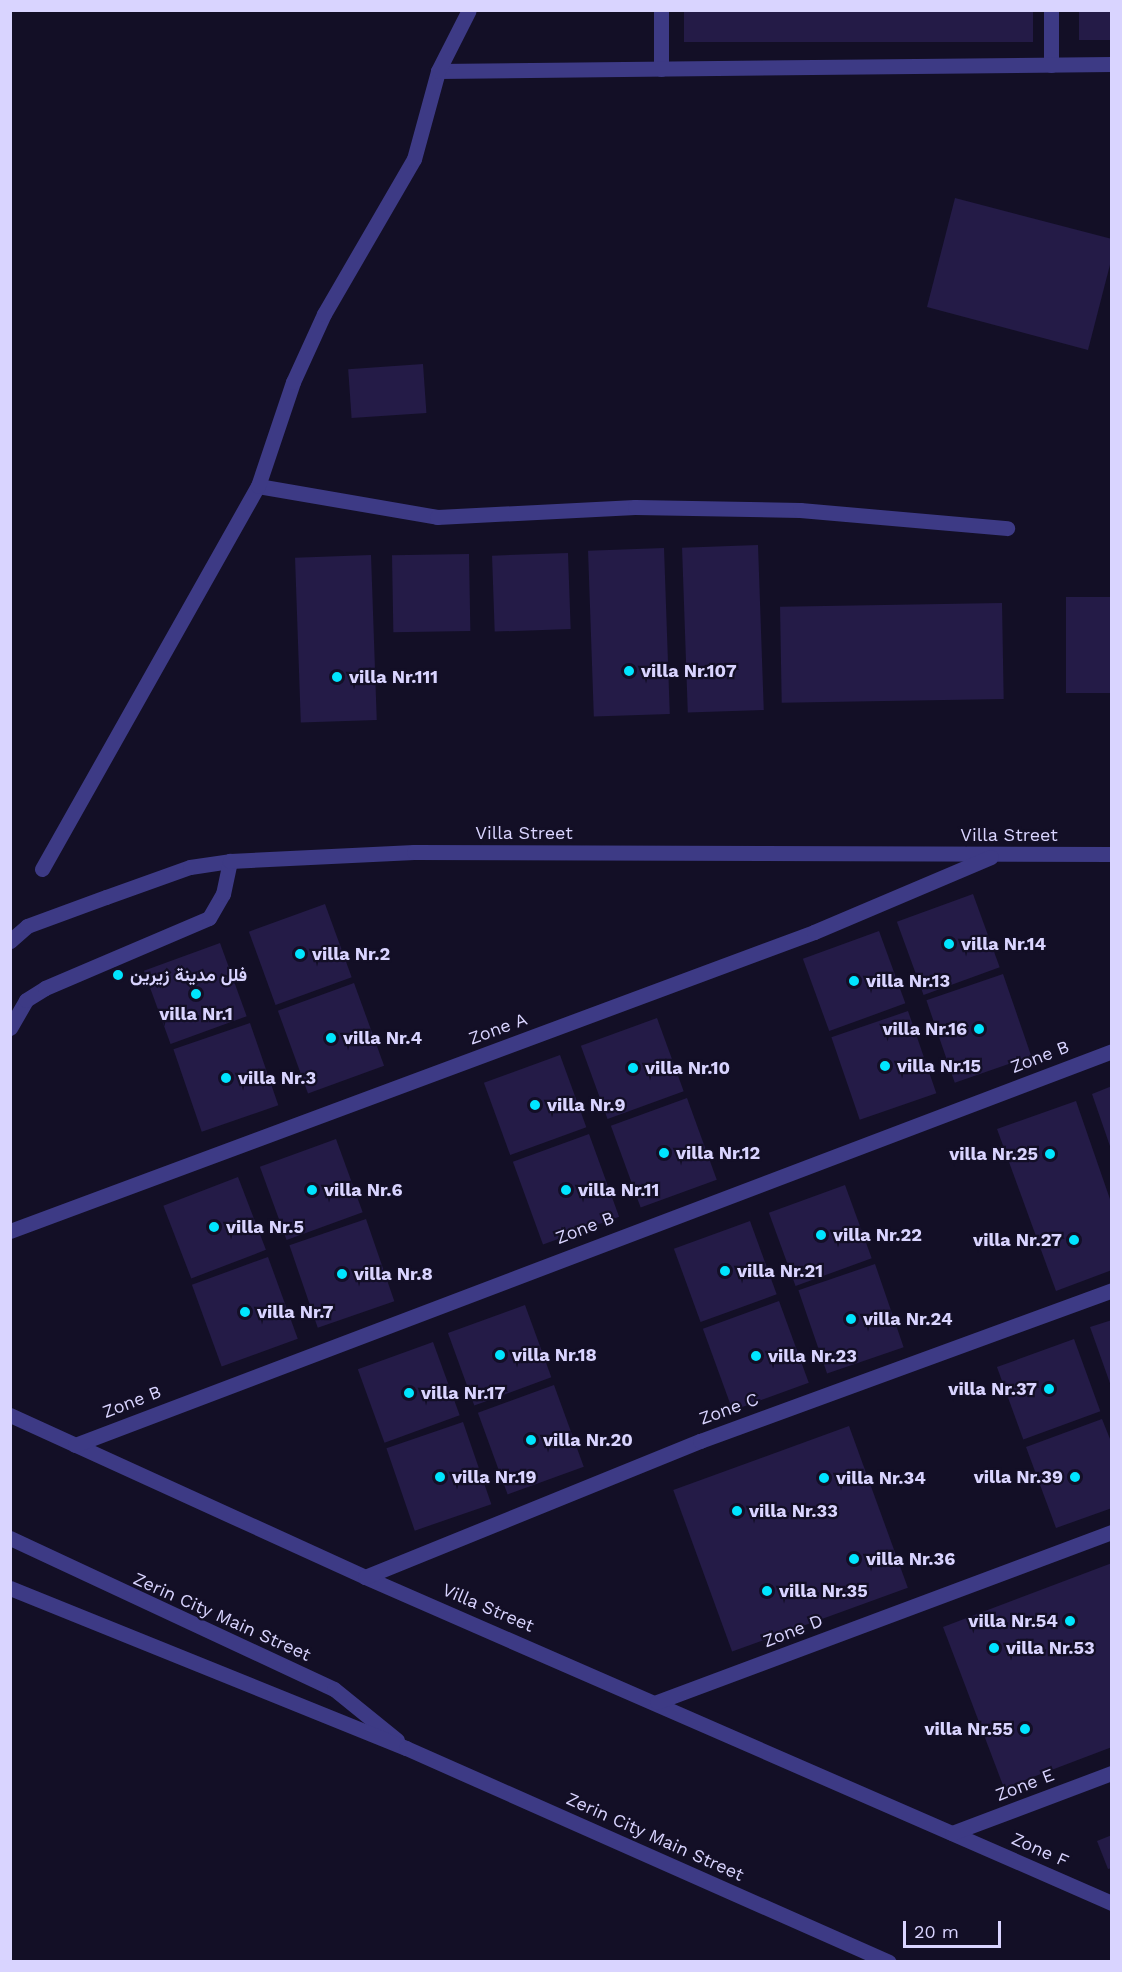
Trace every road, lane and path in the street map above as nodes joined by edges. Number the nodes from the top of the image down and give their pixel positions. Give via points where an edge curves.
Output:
1 (469, 10) edge
2 (661, 10) edge
3 (1051, 10) edge
4 (1051, 64) junction
5 (1112, 64) edge
6 (661, 69) junction
7 (438, 71) junction
8 (258, 486) junction
9 (1007, 528) dead end
10 (1112, 854) edge
11 (996, 855) junction
12 (230, 861) junction
13 (42, 869) dead end
14 (10, 941) edge
15 (10, 1028) edge
16 (1112, 1051) edge
17 (10, 1232) edge
18 (1112, 1290) edge
19 (10, 1414) edge
20 (75, 1445) junction
21 (1112, 1532) edge
22 (10, 1538) edge
23 (365, 1577) junction
24 (10, 1588) edge
25 (657, 1702) junction
26 (406, 1748) junction
27 (1112, 1773) edge
28 (952, 1833) junction
29 (1112, 1903) edge
30 (889, 1962) edge

1 - 7 street
2 - 6 street
3 - 4 street
4 - 5 street
4 - 6 street
6 - 7 street
7 - 8 street via 414,159 324,314 293,382
8 - 9 street via 437,517 636,507 800,510
8 - 13 street
10 - 11 street, Villa Street
11 - 12 street, Villa Street via 414,852
11 - 17 street, Zone A via 814,932
12 - 14 street, Villa Street via 190,867 94,901 27,926
12 - 15 street via 224,894 209,918 45,988 26,1000
16 - 20 street, Zone B
18 - 23 street, Zone C via 700,1441
19 - 20 street, Villa Street
20 - 23 street, Villa Street
21 - 25 street, Zone D
22 - 26 street, Zerin City Main Street via 334,1689
23 - 25 street, Villa Street
24 - 26 street, Zerin City Main Street
25 - 28 street, Villa Street
26 - 30 street, Zerin City Main Street
27 - 28 street, Zone E
28 - 29 street, Zone F

